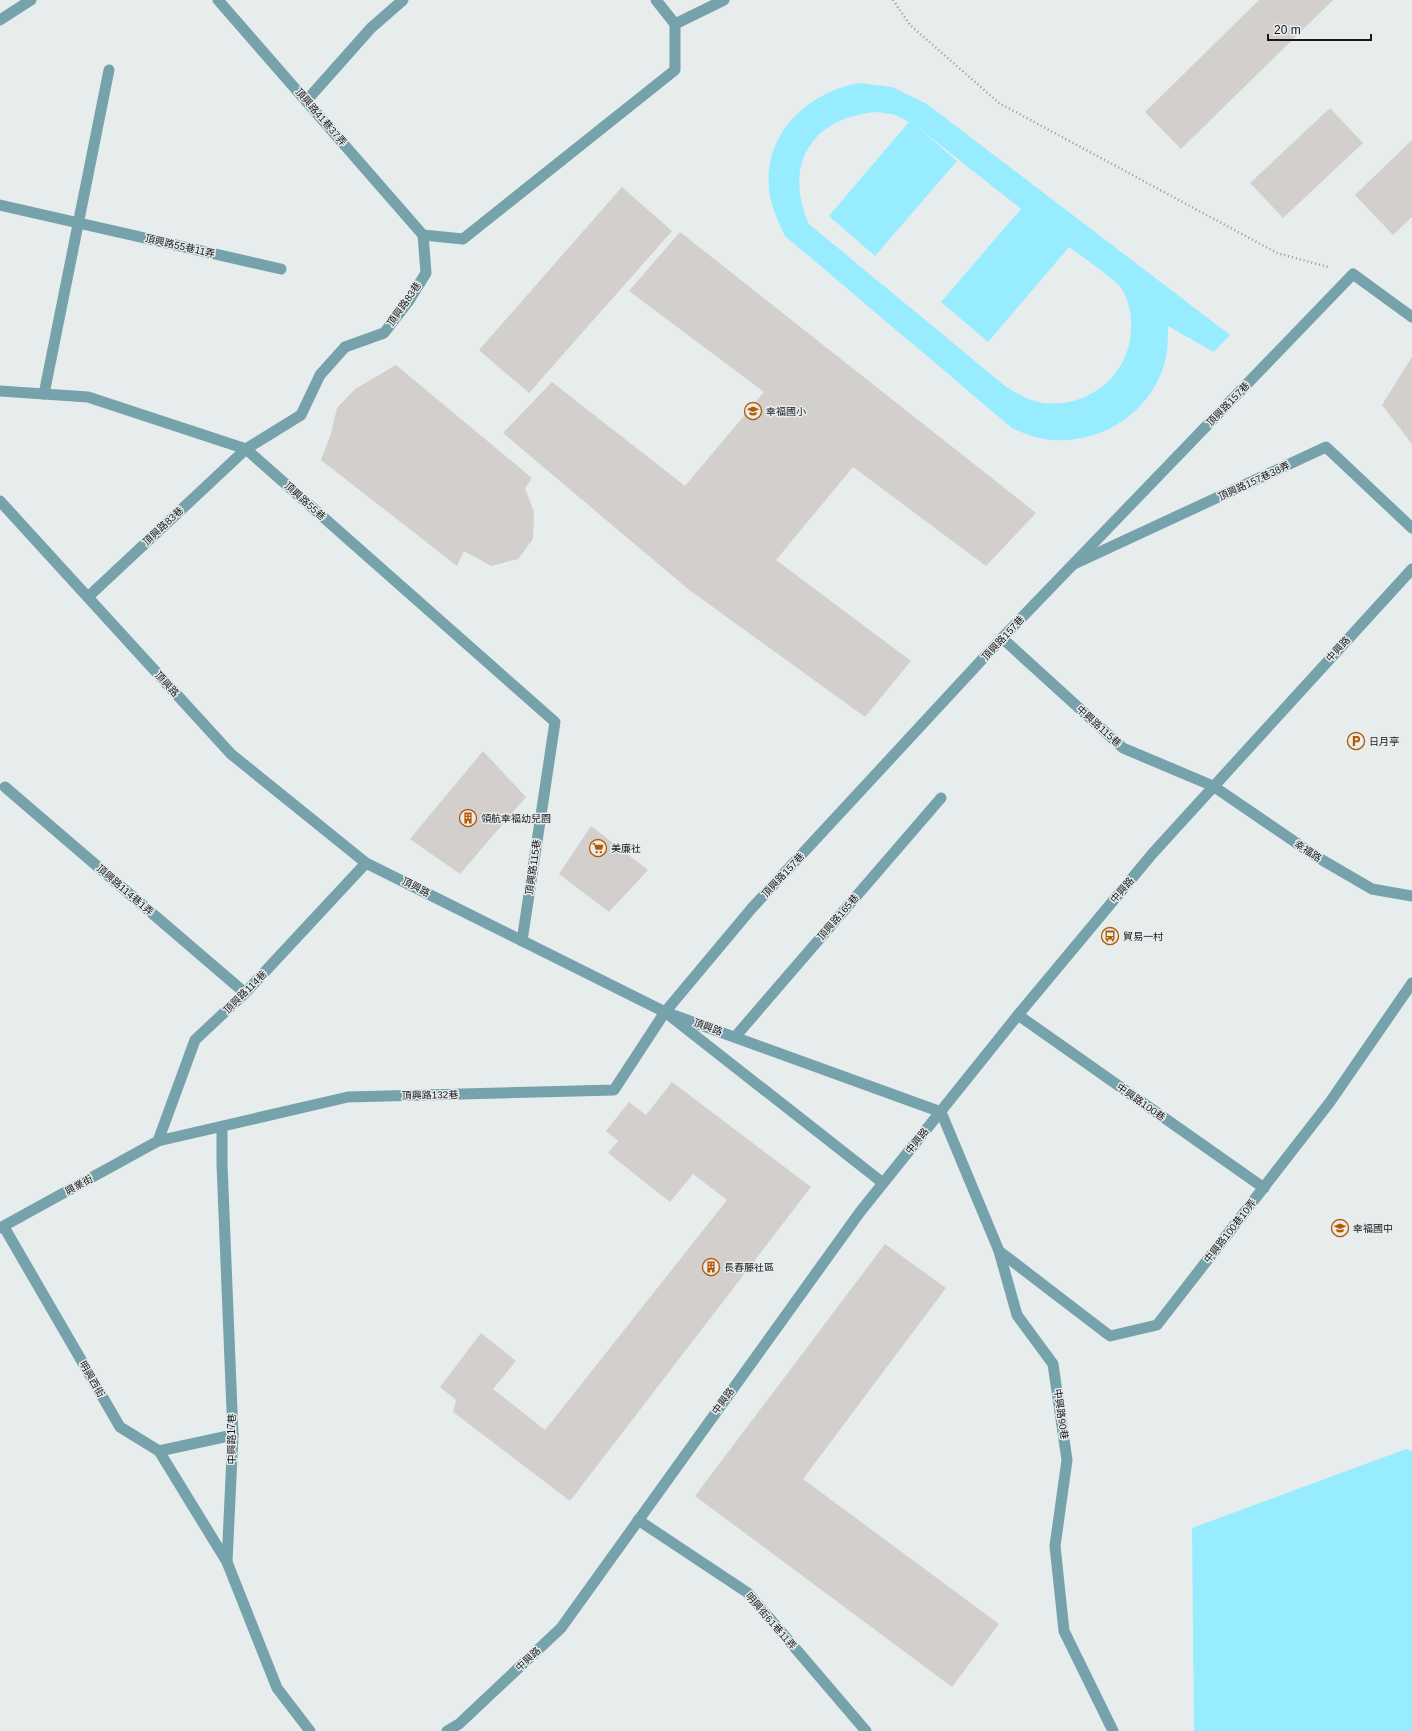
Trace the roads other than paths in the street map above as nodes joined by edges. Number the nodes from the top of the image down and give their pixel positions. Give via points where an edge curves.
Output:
1 (31, 0) edge
2 (218, 0) edge
3 (403, 0) edge
4 (656, 0) edge
5 (724, 0) edge
6 (0, 20) edge
7 (675, 24) junction
8 (109, 70) dead end
9 (307, 100) junction
10 (0, 205) edge
11 (78, 223) junction
12 (423, 235) junction
13 (281, 269) dead end
14 (1412, 317) edge
15 (0, 391) edge
16 (44, 394) junction
17 (246, 449) junction
18 (0, 501) edge
19 (1412, 528) edge
20 (1074, 564) junction
21 (1412, 569) edge
22 (88, 597) junction
23 (1002, 638) junction
24 (554, 722) joint
25 (1213, 786) junction
26 (5, 787) dead end
27 (941, 798) dead end
28 (366, 863) junction
29 (1412, 896) edge
30 (522, 941) junction
31 (1412, 983) edge
32 (244, 993) junction
33 (665, 1012) junction
34 (1018, 1015) junction
35 (735, 1037) junction
36 (941, 1112) junction
37 (222, 1127) junction
38 (158, 1141) junction
39 (883, 1183) junction
40 (1264, 1188) junction
41 (2, 1227) edge
42 (999, 1251) junction
43 (233, 1435) junction
44 (159, 1451) junction
45 (638, 1520) junction
46 (227, 1562) junction
47 (310, 1731) edge
48 (447, 1731) edge
49 (866, 1731) edge
50 (1112, 1731) edge

1 - 6 street
2 - 9 street, 頂興路41巷37弄
3 - 9 street via 371,28
4 - 7 street
5 - 7 street
7 - 12 street via 675,70 463,239
8 - 11 street
9 - 12 street, 頂興路41巷37弄
10 - 11 street, 頂興路55巷11弄
11 - 13 street, 頂興路55巷11弄
11 - 16 street
12 - 17 street, 頂興路83巷 via 426,273 384,333 345,347 320,375 301,414
14 - 20 street, 頂興路157巷 via 1353,274
15 - 16 street, 頂興路55巷
16 - 17 street, 頂興路55巷 via 88,398
17 - 22 street, 頂興路83巷
17 - 24 street, 頂興路55巷
18 - 22 street, 頂興路
19 - 20 street, 頂興路157巷38弄 via 1326,447
20 - 23 street, 頂興路157巷
21 - 25 street, 中興路
22 - 28 street, 頂興路 via 230,754
23 - 25 street, 中興路115巷 via 1123,748
23 - 33 street, 頂興路157巷 via 752,908
24 - 30 street, 頂興路115巷
25 - 29 street, 幸福路 via 1317,857 1372,889
25 - 34 street, 中興路 via 1153,853
26 - 32 street, 頂興路114巷1弄
27 - 35 street, 頂興路165巷
28 - 30 street, 頂興路
28 - 32 street, 頂興路114巷
30 - 33 street, 頂興路
31 - 40 street, 中興路100巷10弄 via 1330,1102
32 - 38 street, 頂興路114巷 via 195,1040
33 - 35 street, 頂興路
33 - 37 street, 頂興路132巷 via 614,1090 348,1097
33 - 39 street
34 - 36 street, 中興路
34 - 40 street, 中興路100巷
35 - 36 street, 頂興路
36 - 39 street, 中興路
36 - 42 street, 中興路90巷
37 - 38 street, 頂興路132巷
37 - 43 street, 中興路17巷
38 - 41 street, 興業街
39 - 45 street, 中興路
40 - 42 street, 中興路100巷10弄 via 1158,1325 1110,1336
41 - 44 street, 明興西街 via 120,1427
42 - 50 street, 中興路90巷 via 1017,1315 1054,1364 1067,1460 1055,1546 1064,1632
43 - 44 street
43 - 46 street, 中興路17巷
44 - 46 street
45 - 48 street, 中興路 via 561,1628 459,1724
45 - 49 street, 明興街61巷11弄 via 748,1593
46 - 47 street, 中興路17巷 via 277,1688

